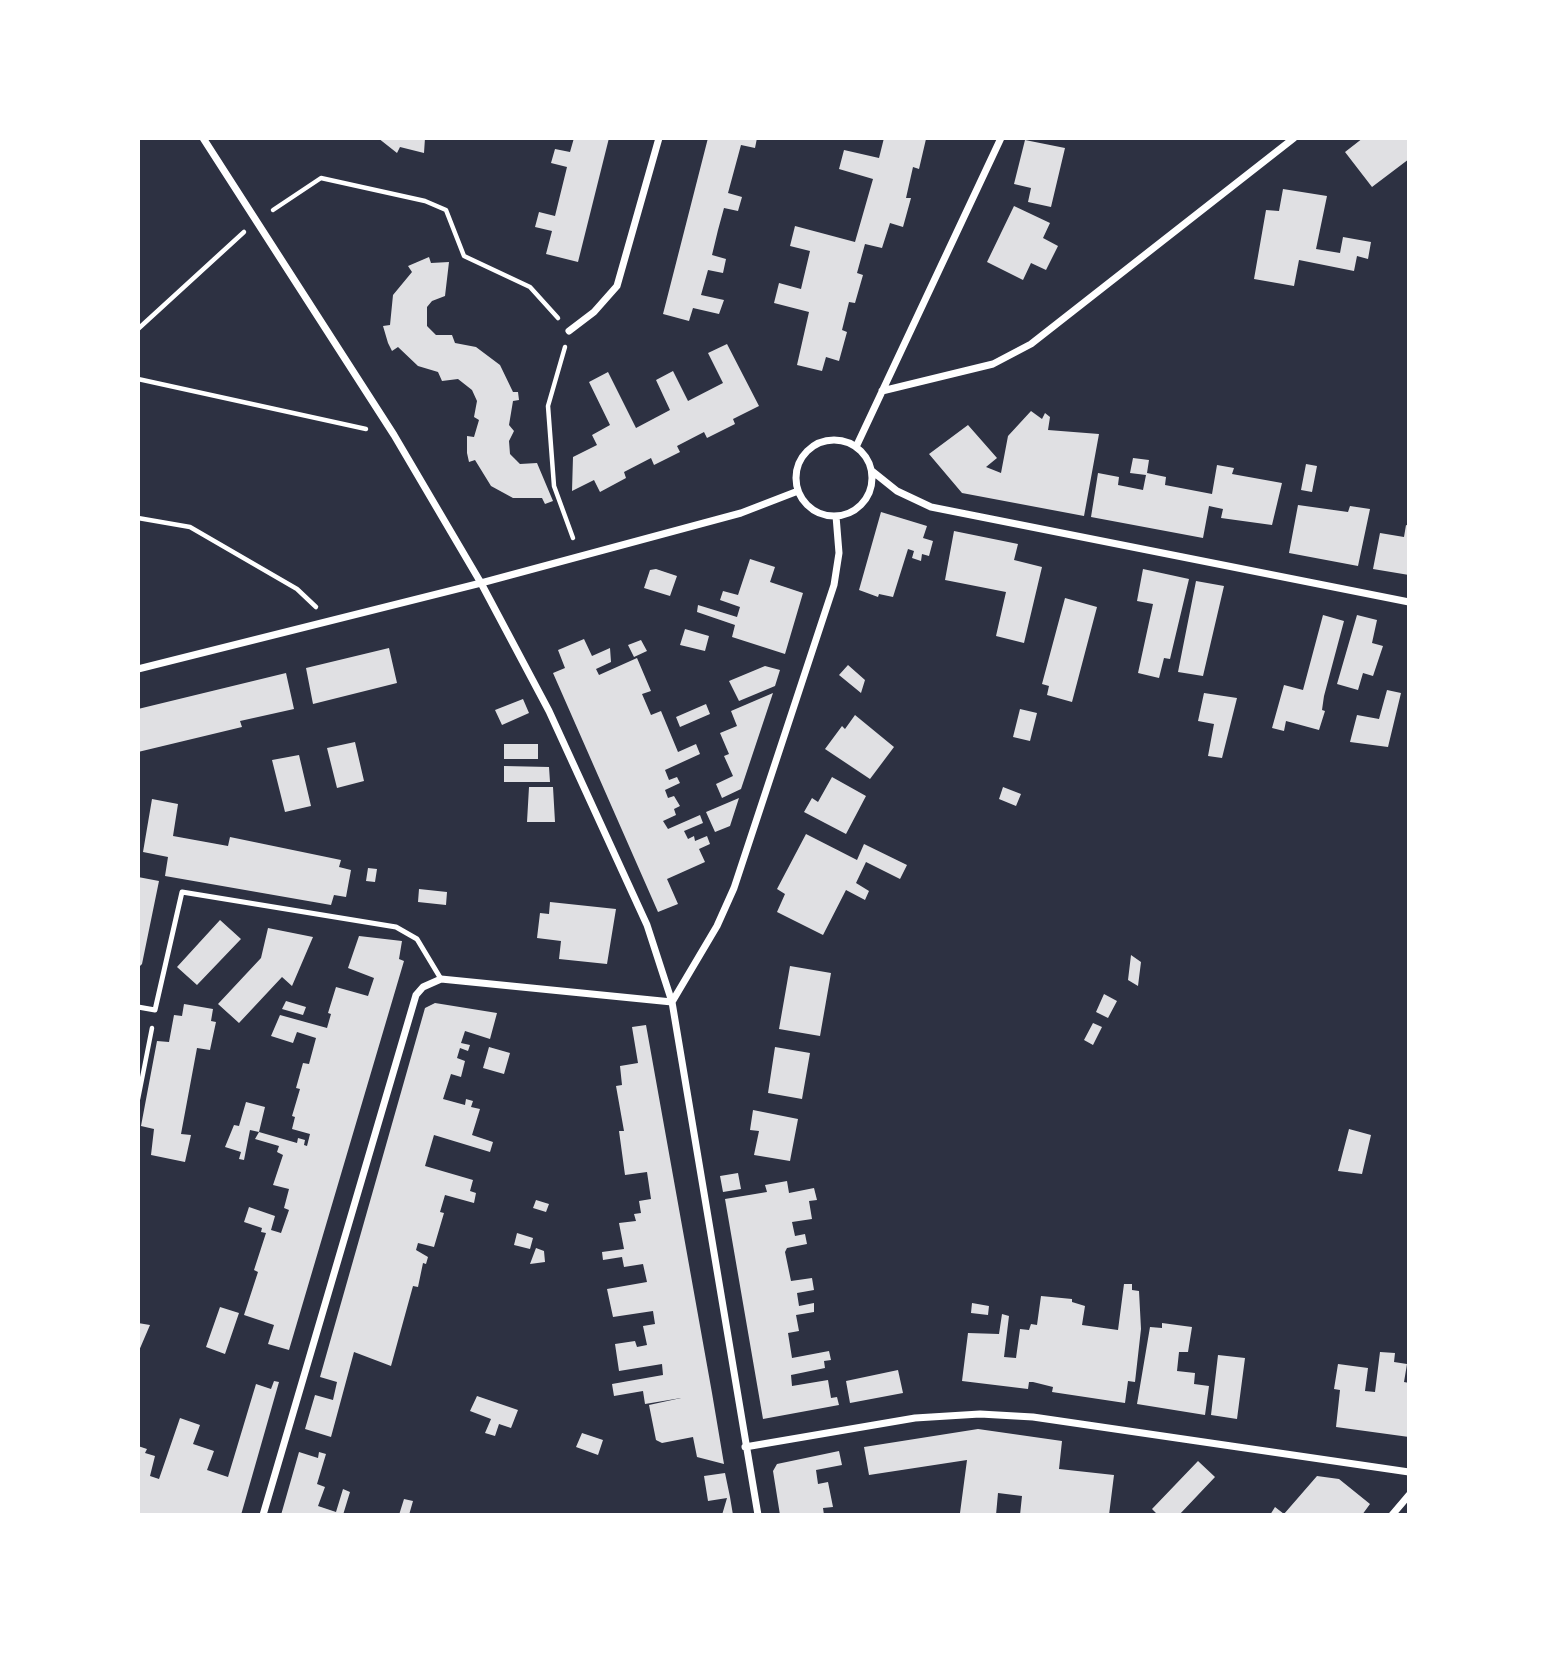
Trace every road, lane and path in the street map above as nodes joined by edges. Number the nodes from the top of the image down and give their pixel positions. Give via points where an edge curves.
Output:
1 (204, 138) edge
2 (659, 138) edge
3 (1001, 138) edge
4 (1294, 138) edge
5 (257, 220) junction
6 (138, 329) edge
7 (569, 331) junction
8 (138, 379) edge
9 (882, 391) junction
10 (394, 435) junction
11 (856, 447) junction
12 (872, 471) junction
13 (798, 491) junction
14 (836, 516) junction
15 (138, 517) edge
16 (579, 556) junction
17 (481, 583) junction
18 (1409, 602) edge
19 (329, 620) junction
20 (138, 669) edge
21 (441, 979) junction
22 (672, 1002) junction
23 (138, 1007) edge
24 (155, 1010) junction
25 (138, 1099) edge
26 (746, 1447) junction
27 (1409, 1472) edge
28 (1409, 1495) edge
29 (263, 1515) edge
30 (758, 1515) edge
31 (1392, 1515) edge

1 - 5 street
2 - 7 street via 617,286
3 - 9 street
4 - 9 street via 1022,350 993,364
5 - 6 path
5 - 7 path via 321,178 425,201 446,210 464,256 530,287
5 - 10 street
7 - 16 path via 548,406 554,486
8 - 10 path
9 - 11 street
10 - 17 street
11 - 12 street
11 - 13 street via 832,440 814,446 798,466
12 - 14 street via 864,502 849,514
12 - 18 street via 897,491 931,507
13 - 14 street via 813,510
13 - 16 street via 741,513
14 - 22 street via 839,553 834,585 734,888
15 - 19 path via 190,527 298,589
16 - 17 street
17 - 19 street
17 - 22 street via 548,711 638,904
19 - 20 street
21 - 22 street
21 - 24 lane via 417,939 396,927 182,892
21 - 29 street via 416,995
22 - 26 street
23 - 24 lane
24 - 25 path
26 - 27 street via 915,1418 980,1414 1033,1417
26 - 30 street
28 - 31 street

